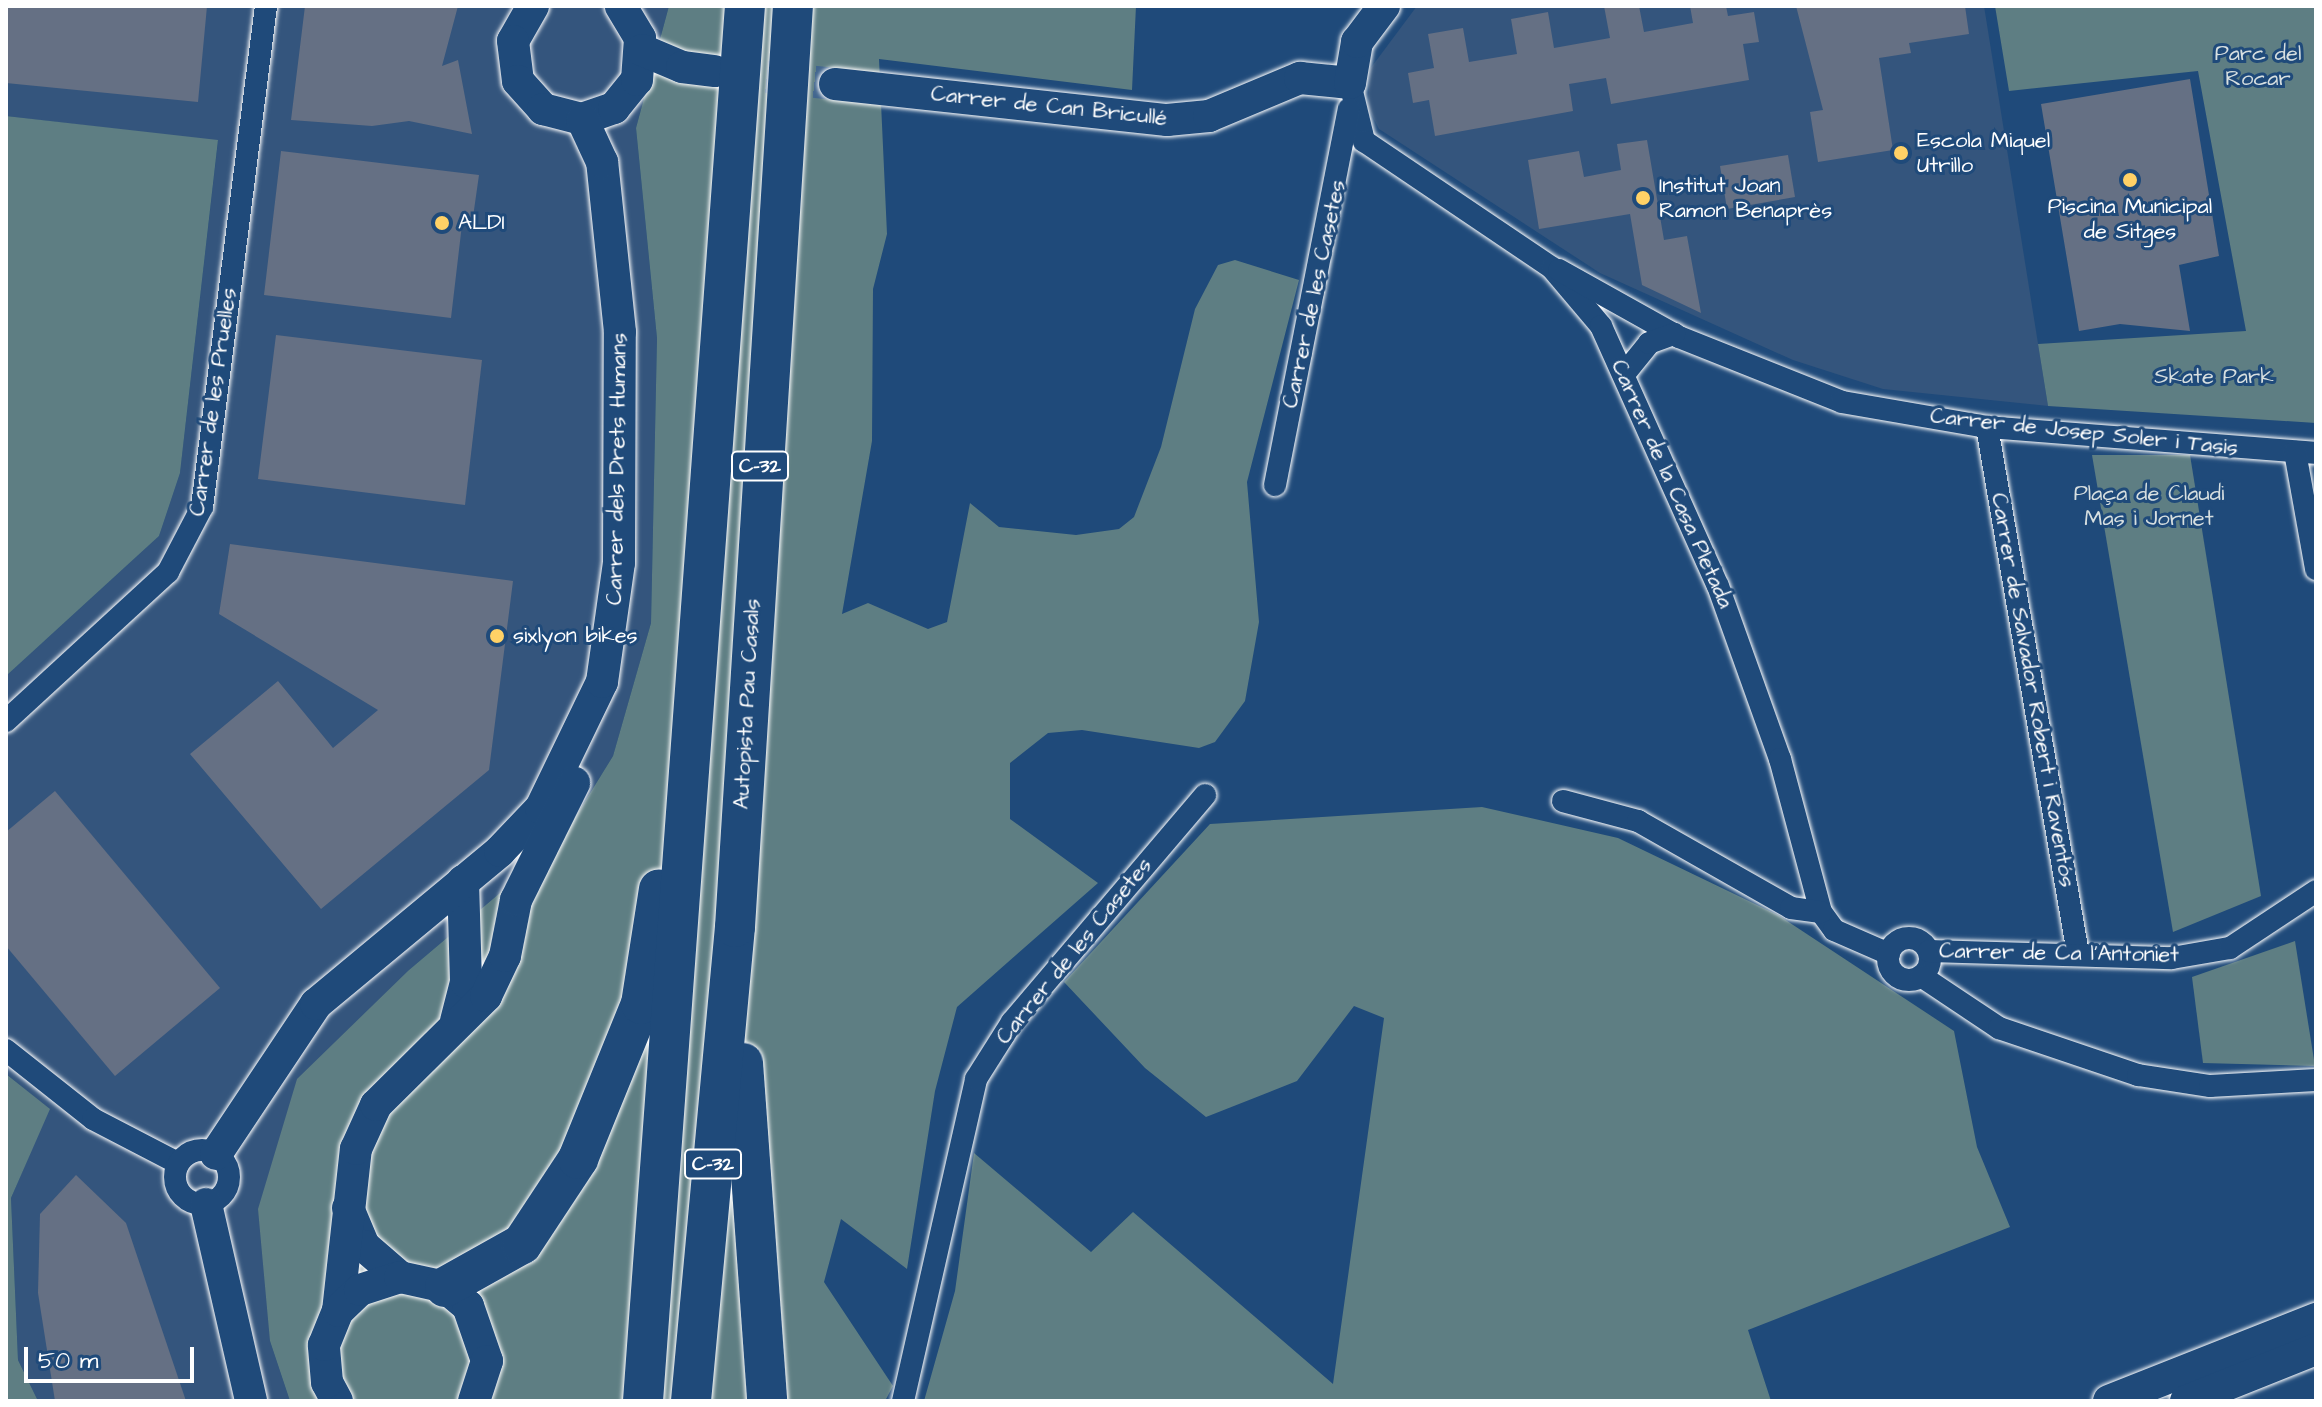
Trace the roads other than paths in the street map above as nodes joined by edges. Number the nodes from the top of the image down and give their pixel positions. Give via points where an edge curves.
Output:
1 (266, 6) edge
2 (621, 6) edge
3 (745, 6) edge
4 (793, 6) edge
5 (1384, 6) edge
6 (521, 12) edge
7 (640, 65) junction
8 (715, 71) tunnel mouth
9 (835, 84) tunnel mouth
10 (1350, 93) junction
11 (614, 108) junction
12 (582, 119) junction
13 (602, 162) junction
14 (1552, 268) junction
15 (1674, 334) junction
16 (1625, 373) junction
17 (1987, 427) junction
18 (2305, 452) edge
19 (1275, 485) dead end
20 (2316, 569) edge
21 (707, 581) junction
22 (6, 721) edge
23 (577, 744) junction
24 (1205, 795) dead end
25 (1563, 801) dead end
26 (463, 881) junction
27 (2316, 891) edge
28 (1821, 912) junction
29 (424, 915) junction
30 (735, 927) junction
31 (468, 946) junction
32 (1929, 951) junction
33 (1889, 954) junction
34 (2078, 954) junction
35 (1921, 976) junction
36 (456, 1021) junction
37 (6, 1050) edge
38 (2316, 1080) edge
39 (216, 1154) junction
40 (178, 1163) junction
41 (206, 1204) junction
42 (347, 1207) junction
43 (400, 1277) junction
44 (445, 1287) junction
45 (338, 1311) junction
46 (2316, 1319) edge
47 (2316, 1349) edge
48 (251, 1401) edge
49 (337, 1401) edge
50 (474, 1401) edge
51 (643, 1401) edge
52 (691, 1401) edge
53 (767, 1401) edge
54 (903, 1401) edge
55 (2109, 1401) edge
56 (2186, 1401) edge

1 - 22 street, Carrer de les Pruelles via 202,507 168,572
2 - 7 street
3 - 21 highway, C-32
4 - 30 highway, Autopista Pau Casals / C-32
5 - 10 street via 1357,42
6 - 12 street via 512,59 524,92 555,115
7 - 8 street
7 - 11 street
9 - 10 street, Carrer de Can Bricullé via 1167,120 1209,116 1318,74
10 - 14 street, Carrer de la Casa Pletada via 1372,149
10 - 19 street, Carrer de les Casetes
11 - 12 street
11 - 13 street, Carrer dels Drets Humans
12 - 13 street, Carrer dels Drets Humans
13 - 23 street, Carrer dels Drets Humans via 616,257 621,508 614,621 602,682
14 - 15 street, Carrer de Josep Soler i Tasis
14 - 16 street, Carrer de la Casa Pletada via 1601,326
15 - 16 street via 1649,343
15 - 17 street, Carrer de Josep Soler i Tasis via 1842,402
16 - 28 street, Carrer de la Casa Pletada via 1759,695
17 - 18 street, Carrer de Josep Soler i Tasis
17 - 34 street, Carrer de Salvador Robert i Raventós
18 - 20 street
21 - 44 highway via 641,1004 612,1088 578,1159 522,1244
21 - 51 highway, C-32
23 - 26 street, Carrer dels Drets Humans via 541,808
23 - 36 street via 573,795 516,900 505,956 486,996
24 - 54 street, Carrer de les Casetes via 1012,1022 976,1079
25 - 28 street via 1638,821 1791,908
26 - 29 street, Carrer dels Drets Humans
26 - 31 street via 459,912
27 - 34 street, Carrer de Ca l'Antoniet via 2230,948 2172,958
28 - 33 street via 1834,930
29 - 31 street via 445,923
29 - 39 street, Carrer dels Drets Humans via 316,1004
30 - 52 highway, Autopista Pau Casals / C-32
30 - 53 highway
31 - 36 street
32 - 33 street via 1907,938
32 - 34 street, Carrer de Ca l'Antoniet
32 - 35 street
33 - 35 street via 1895,974
35 - 38 street via 1999,1028 2138,1075 2210,1086
36 - 42 street via 376,1105 356,1149
37 - 40 street via 93,1119
39 - 40 street via 197,1150
39 - 41 street via 229,1182
40 - 41 street via 178,1191
41 - 48 street
42 - 43 street via 364,1246
42 - 45 street
43 - 44 street
43 - 45 street via 360,1290
44 - 50 street via 482,1332 487,1361
45 - 49 street via 324,1345 327,1382
46 - 55 street
47 - 56 street

